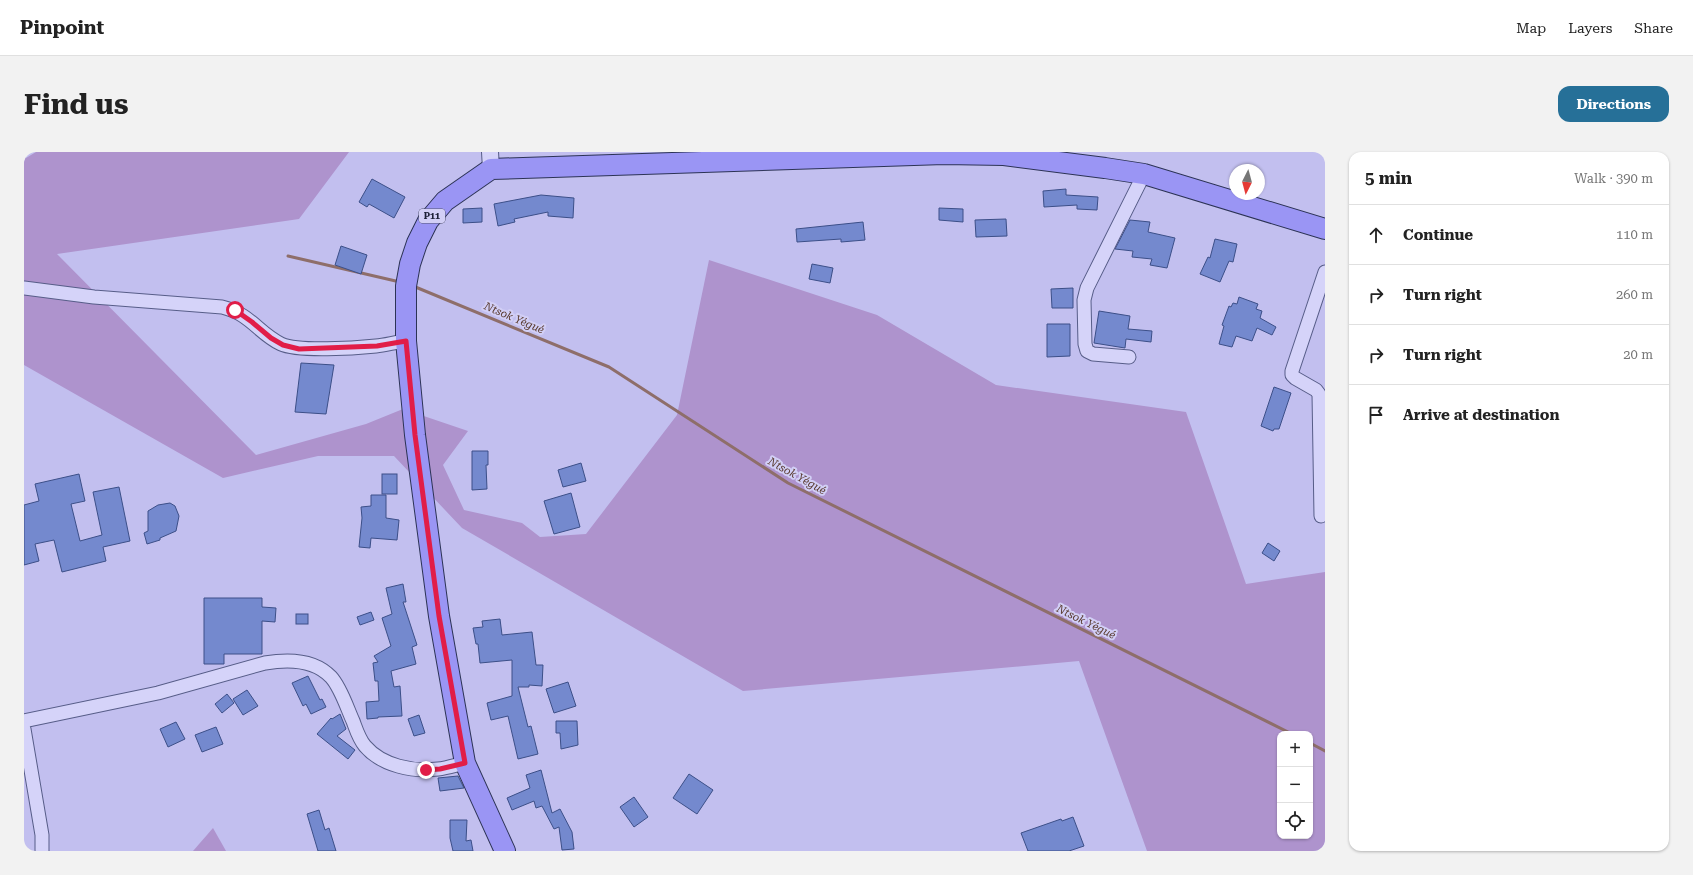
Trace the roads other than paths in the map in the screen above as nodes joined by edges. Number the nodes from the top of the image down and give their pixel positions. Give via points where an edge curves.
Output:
1 (686, 157) edge
2 (491, 160) edge
3 (1144, 174) junction
4 (1325, 229) edge
5 (1325, 272) edge
6 (24, 288) edge
7 (406, 341) junction
8 (1129, 357) dead end
9 (1321, 516) dead end
10 (24, 721) edge
11 (24, 729) edge
12 (465, 763) junction
13 (42, 851) edge
14 (505, 851) edge

1 - 2 main road, P11
1 - 3 main road, P11 via 1004,155
2 - 7 main road, P11 via 445,201 428,221 417,243 406,286
3 - 4 main road, P11
3 - 8 street via 1091,279 1084,300 1084,344 1087,351 1093,354
5 - 9 street via 1292,371 1295,378 1319,394
6 - 7 street via 94,297 222,307 235,310 283,345 299,349 377,346
7 - 12 main road, P11 via 415,435 439,616
10 - 12 street via 158,693 266,663 283,660 304,662 319,667 332,678 364,745 374,755 395,766 426,770
11 - 13 street via 42,835
12 - 14 main road, P11

